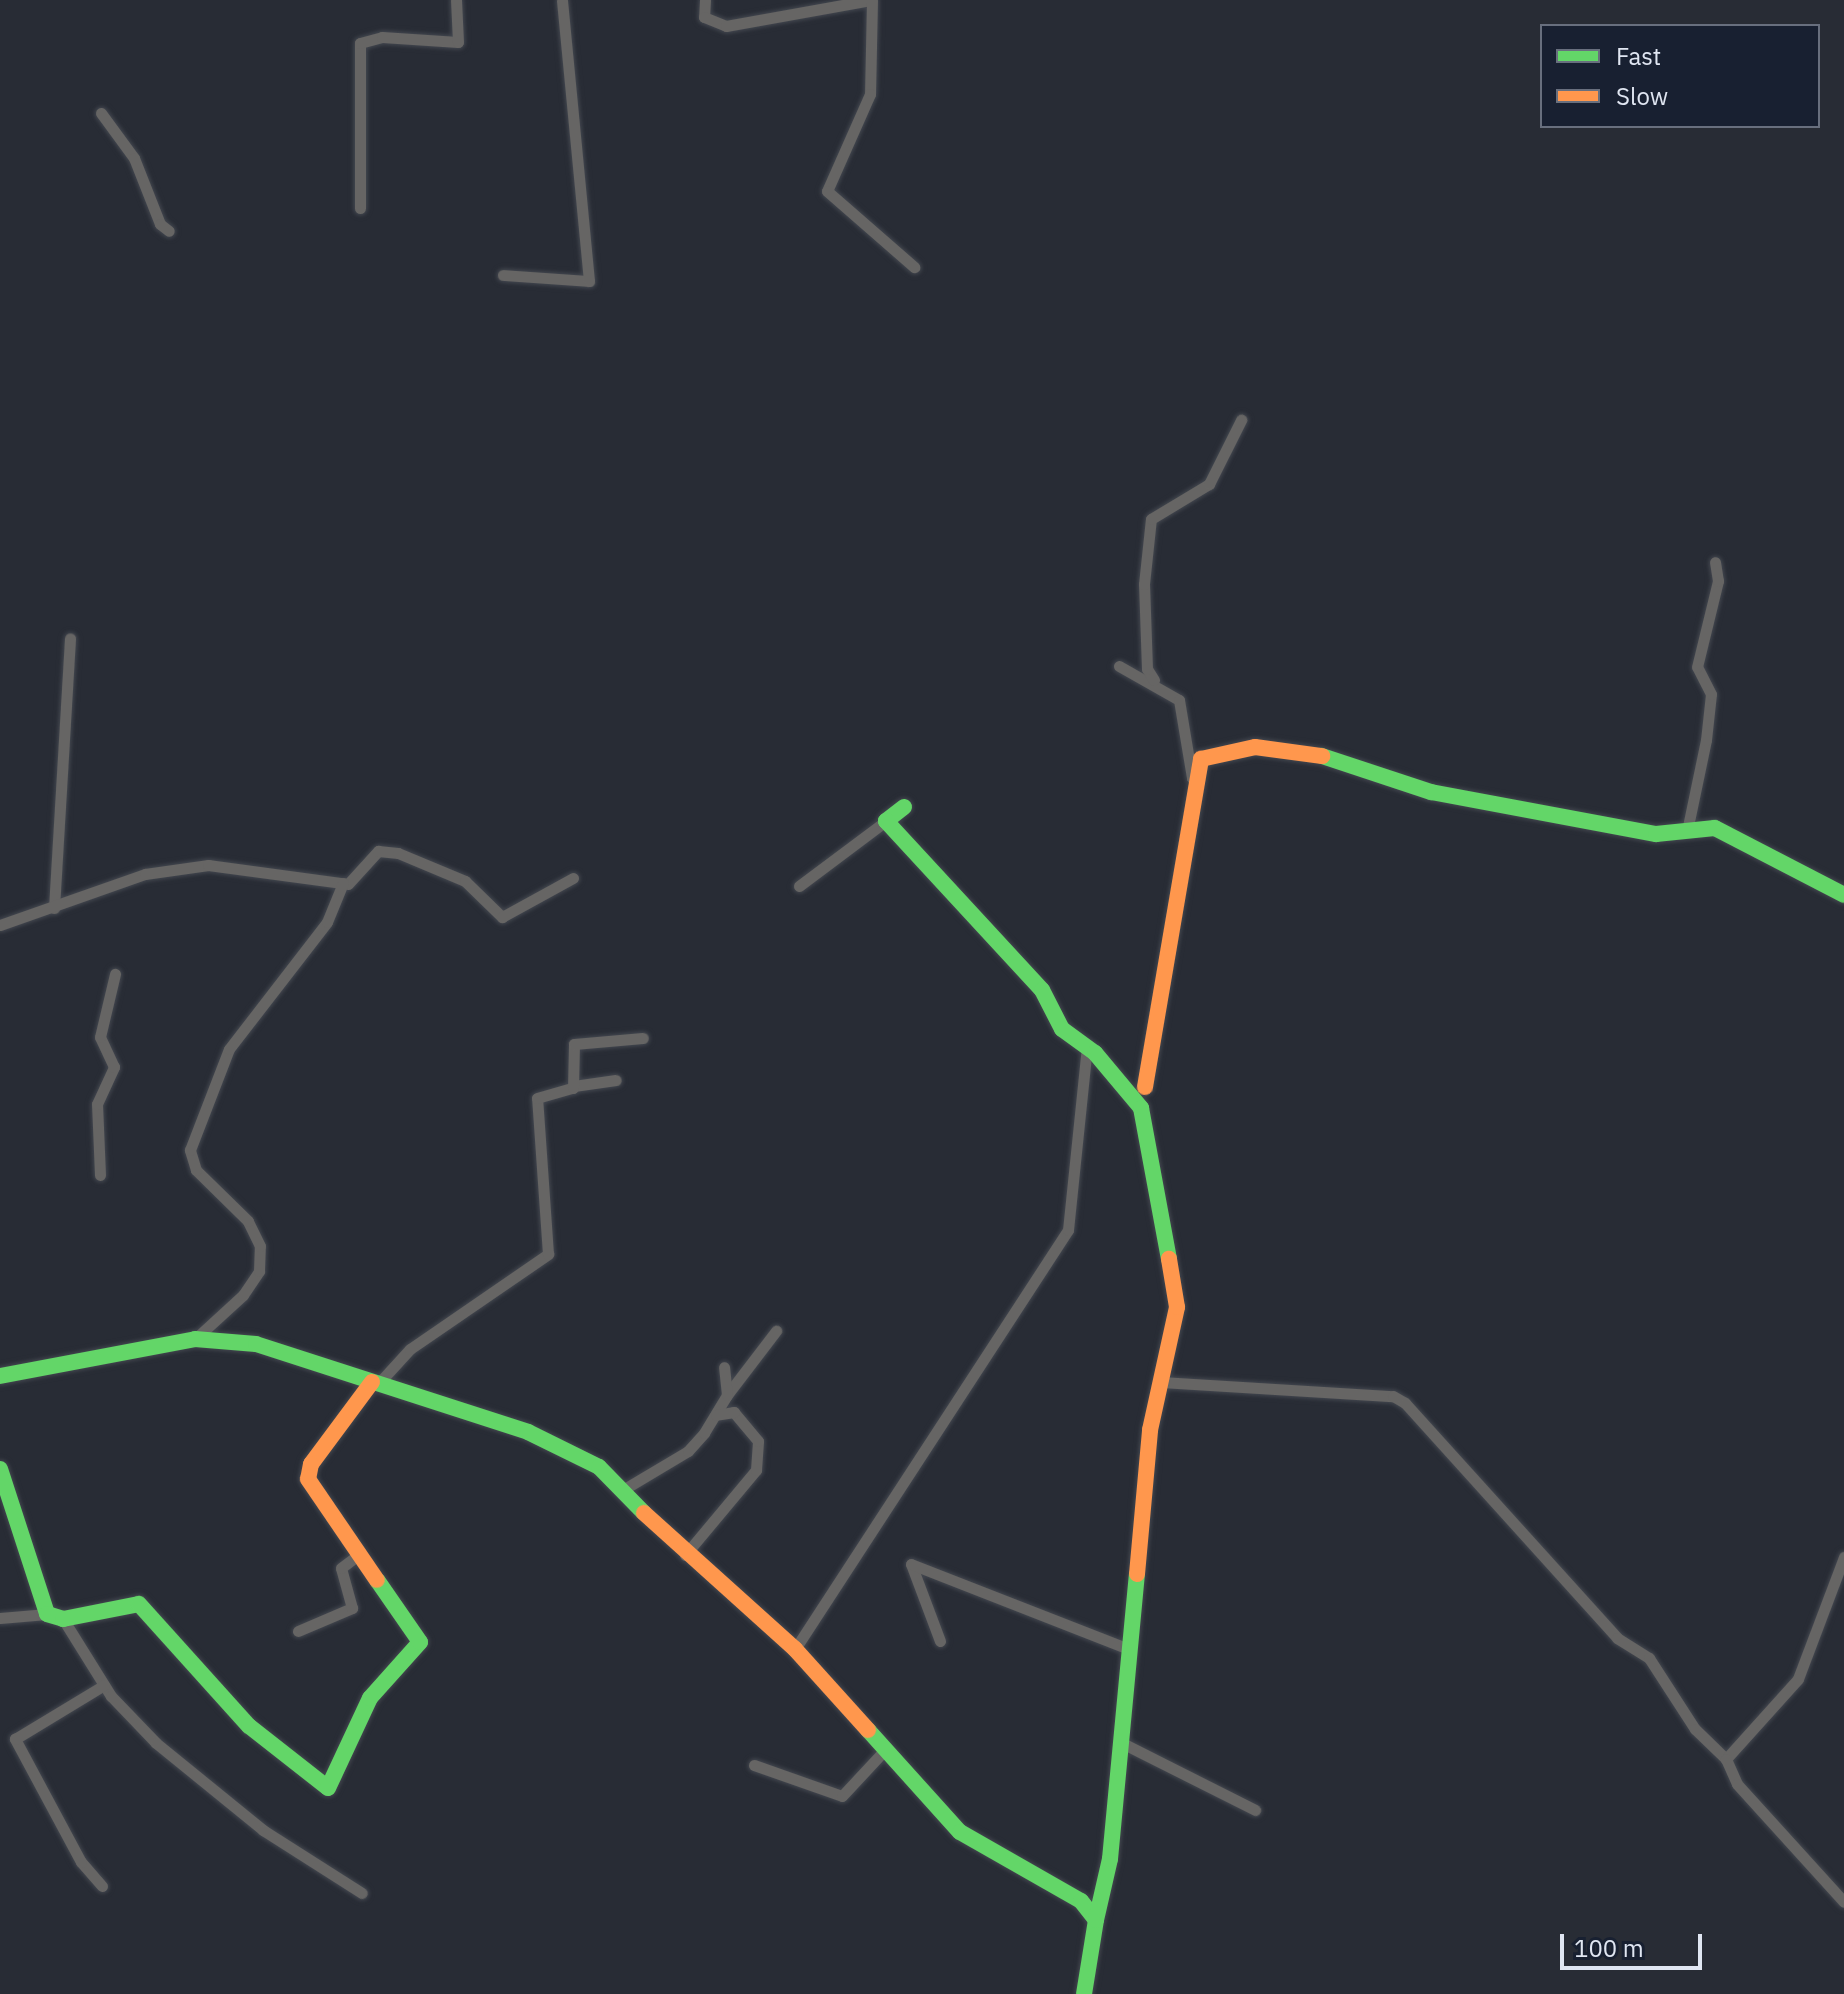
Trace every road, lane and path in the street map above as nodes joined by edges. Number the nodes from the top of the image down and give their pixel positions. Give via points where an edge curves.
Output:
1 (456, 0) edge
2 (562, 0) edge
3 (705, 0) edge
4 (871, 0) edge
5 (101, 113) dead end
6 (360, 208) dead end
7 (169, 231) dead end
8 (914, 267) dead end
9 (503, 275) dead end
10 (1241, 420) dead end
11 (1715, 562) dead end
12 (70, 638) dead end
13 (1119, 666) dead end
14 (1154, 680) junction
15 (1196, 773) junction
16 (904, 807) dead end
17 (886, 821) junction
18 (1687, 831) junction
19 (573, 878) dead end
20 (343, 883) junction
21 (799, 886) dead end
22 (1844, 895) edge
23 (54, 908) junction
24 (0, 925) edge
25 (115, 974) dead end
26 (643, 1038) dead end
27 (1087, 1047) junction
28 (616, 1080) dead end
29 (574, 1086) junction
30 (1145, 1087) dead end
31 (100, 1175) dead end
32 (776, 1331) dead end
33 (195, 1339) junction
34 (724, 1367) dead end
35 (0, 1376) edge
36 (1161, 1382) junction
37 (375, 1383) junction
38 (727, 1395) junction
39 (716, 1415) junction
40 (0, 1469) edge
41 (626, 1488) junction
42 (685, 1555) junction
43 (357, 1556) junction
44 (1844, 1557) edge
45 (55, 1617) junction
46 (0, 1618) edge
47 (298, 1631) dead end
48 (940, 1641) dead end
49 (795, 1649) junction
50 (1129, 1649) junction
51 (104, 1685) junction
52 (1122, 1743) junction
53 (883, 1752) junction
54 (1726, 1759) junction
55 (754, 1765) dead end
56 (1255, 1810) dead end
57 (102, 1886) dead end
58 (362, 1893) dead end
59 (1844, 1902) edge
60 (1096, 1920) junction
61 (1084, 1994) edge

1 - 6 street via 458,42 382,37 360,43
2 - 9 street via 589,281
3 - 4 street via 704,17 726,26
4 - 8 street via 870,94 827,191
5 - 7 street via 134,158 160,224
10 - 14 street via 1209,484 1151,519 1144,584
11 - 18 street via 1718,581 1697,667 1711,694
12 - 23 street
13 - 14 street
14 - 15 street via 1187,714 1188,764 1192,778
15 - 18 street via 1201,759 1255,747 1306,751 1431,792 1656,834
15 - 30 street
16 - 17 street
17 - 21 street
17 - 27 street via 1042,990 1062,1029
18 - 22 street via 1715,828
19 - 20 street via 502,917 465,881 398,853 378,851 358,878
20 - 23 street via 208,865 145,874
20 - 33 street via 327,922 229,1049 190,1150 196,1170 248,1221 260,1246 259,1271 243,1295
23 - 24 street
25 - 31 street via 100,1037 114,1067 97,1104
26 - 29 street via 574,1044
27 - 36 street via 1141,1108 1177,1307
27 - 49 street via 1068,1230
28 - 29 street
29 - 37 street via 540,1094 536,1103 548,1254 410,1349
32 - 38 street
33 - 35 street
33 - 37 street via 256,1344
34 - 38 street
36 - 50 street
36 - 54 street via 1393,1396 1405,1403 1617,1638 1649,1658 1695,1729
37 - 41 street via 528,1432
37 - 43 street via 307,1472
38 - 39 street
39 - 41 street via 688,1451
39 - 42 street via 734,1412 758,1441 756,1470
40 - 45 street
41 - 42 street
42 - 49 street
43 - 45 street via 398,1601 420,1642 370,1698 328,1788 249,1726 139,1604
43 - 47 street via 341,1568 352,1608
44 - 54 street via 1830,1578 1798,1679
45 - 46 street
45 - 51 street
48 - 50 street via 911,1564
49 - 53 street
50 - 52 street
51 - 57 street via 15,1739 81,1862
51 - 58 street via 207,1785
52 - 56 street
52 - 60 street via 1110,1859
53 - 55 street via 842,1796
53 - 60 street via 960,1832 1071,1891
54 - 59 street via 1737,1784
60 - 61 street

